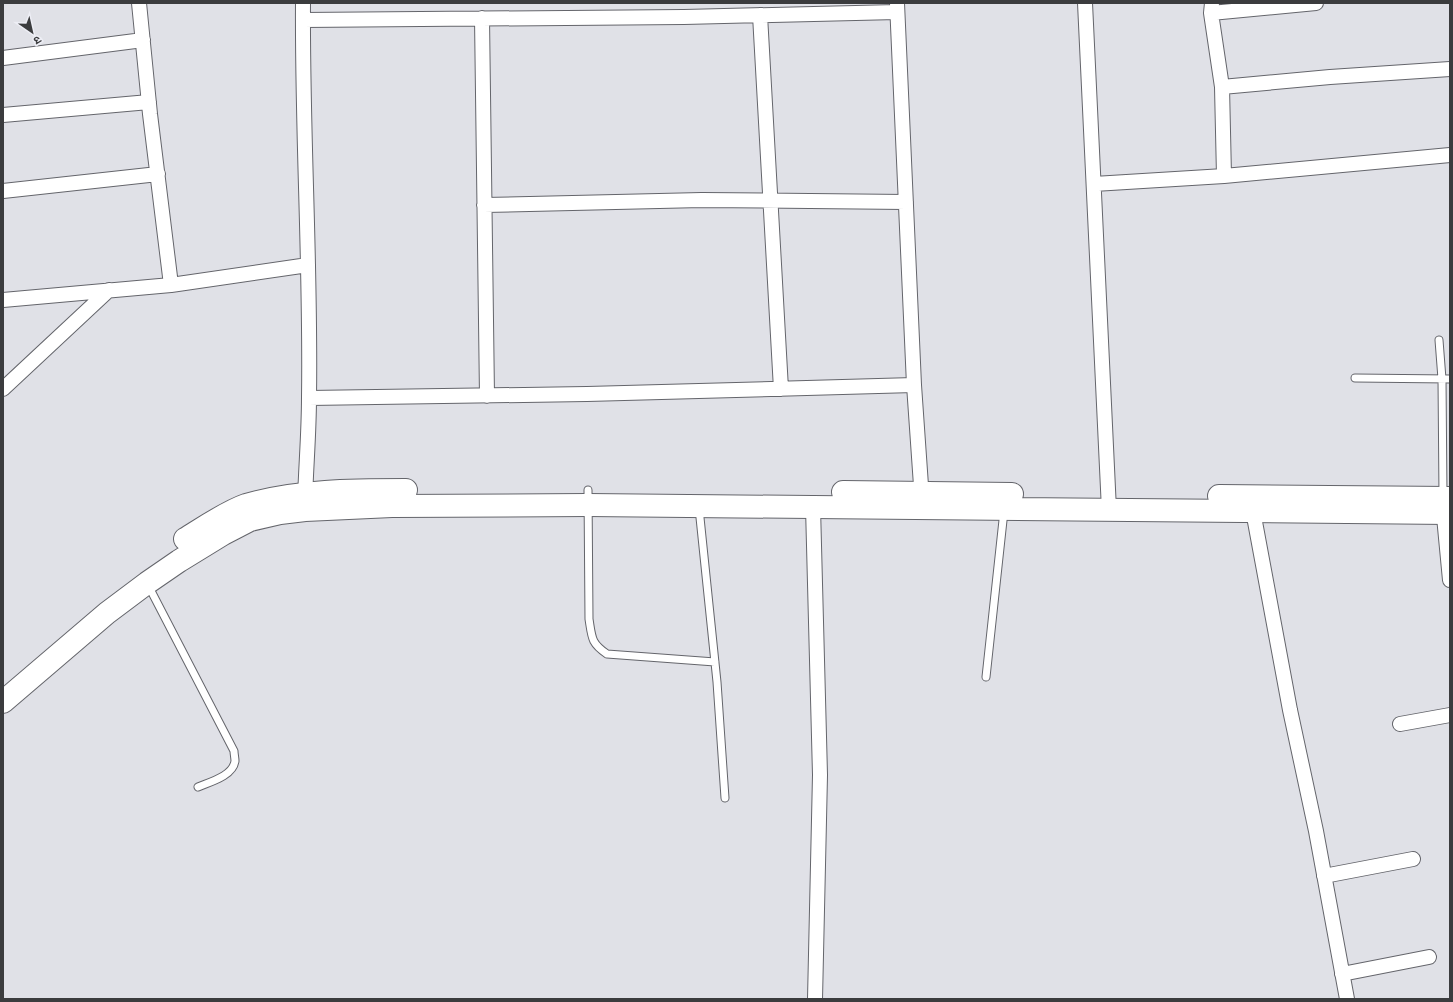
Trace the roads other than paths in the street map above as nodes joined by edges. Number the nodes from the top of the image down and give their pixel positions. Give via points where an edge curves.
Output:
1 (139, 3) edge
2 (303, 3) edge
3 (1085, 3) edge
4 (1316, 3) edge
5 (897, 8) edge
6 (1211, 8) edge
7 (760, 15) junction
8 (482, 18) junction
9 (303, 20) junction
10 (143, 40) junction
11 (3, 58) edge
12 (1450, 69) edge
13 (1222, 87) junction
14 (149, 102) junction
15 (3, 115) edge
16 (1450, 155) edge
17 (158, 174) junction
18 (1224, 176) junction
19 (1094, 184) junction
20 (3, 191) edge
21 (771, 201) junction
22 (906, 202) junction
23 (484, 205) junction
24 (308, 265) junction
25 (171, 285) junction
26 (109, 290) junction
27 (3, 300) edge
28 (1438, 340) dead end
29 (1355, 378) dead end
30 (1442, 379) junction
31 (1450, 379) edge
32 (914, 385) junction
33 (3, 389) edge
34 (781, 389) junction
35 (487, 396) junction
36 (309, 398) junction
37 (588, 498) junction
38 (922, 500) junction
39 (305, 502) junction
40 (1108, 503) junction
41 (698, 506) junction
42 (1446, 506) edge
43 (813, 507) junction
44 (1004, 509) junction
45 (1253, 511) junction
46 (1450, 580) edge
47 (147, 583) junction
48 (715, 662) junction
49 (986, 678) dead end
50 (3, 682) edge
51 (3, 702) edge
52 (1450, 715) edge
53 (1400, 724) dead end
54 (198, 787) dead end
55 (725, 798) dead end
56 (1413, 859) dead end
57 (1324, 876) junction
58 (1429, 957) dead end
59 (1342, 974) junction
60 (1345, 998) edge
61 (815, 999) edge

1 - 10 street
2 - 9 street
3 - 19 street
4 - 6 street
5 - 7 street
5 - 22 street
6 - 13 street
7 - 8 street
7 - 21 street
8 - 9 street
8 - 23 street
9 - 24 street
10 - 11 street
10 - 14 street
12 - 13 street
13 - 18 street
14 - 15 street
14 - 17 street
16 - 18 street
17 - 20 street
17 - 25 street
18 - 19 street
19 - 40 street
21 - 22 street
21 - 23 street
21 - 34 street
22 - 32 street
23 - 35 street
24 - 25 street
24 - 36 street
25 - 26 street
26 - 27 street
26 - 33 street
28 - 30 lane
29 - 30 lane
30 - 31 lane
30 - 42 lane
32 - 34 street
32 - 38 street
34 - 35 street
35 - 36 street
36 - 39 street
37 - 38 main road
37 - 39 main road via 392,506
37 - 41 main road
37 - 48 lane via 589,619 592,639 597,647 607,654
38 - 40 main road
38 - 43 main road
38 - 44 main road
39 - 47 main road via 280,513 250,520 223,534
39 - 50 main road via 278,498 245,506 216,520 138,570
40 - 42 main road
40 - 44 main road
40 - 45 main road
41 - 43 main road
41 - 48 lane
42 - 45 main road
42 - 46 street
43 - 61 street via 820,775
44 - 49 lane
45 - 57 street
47 - 51 main road via 107,613
47 - 54 lane via 234,751 235,761 230,771
48 - 55 lane
52 - 53 street
56 - 57 street
57 - 59 street
58 - 59 street
59 - 60 street

